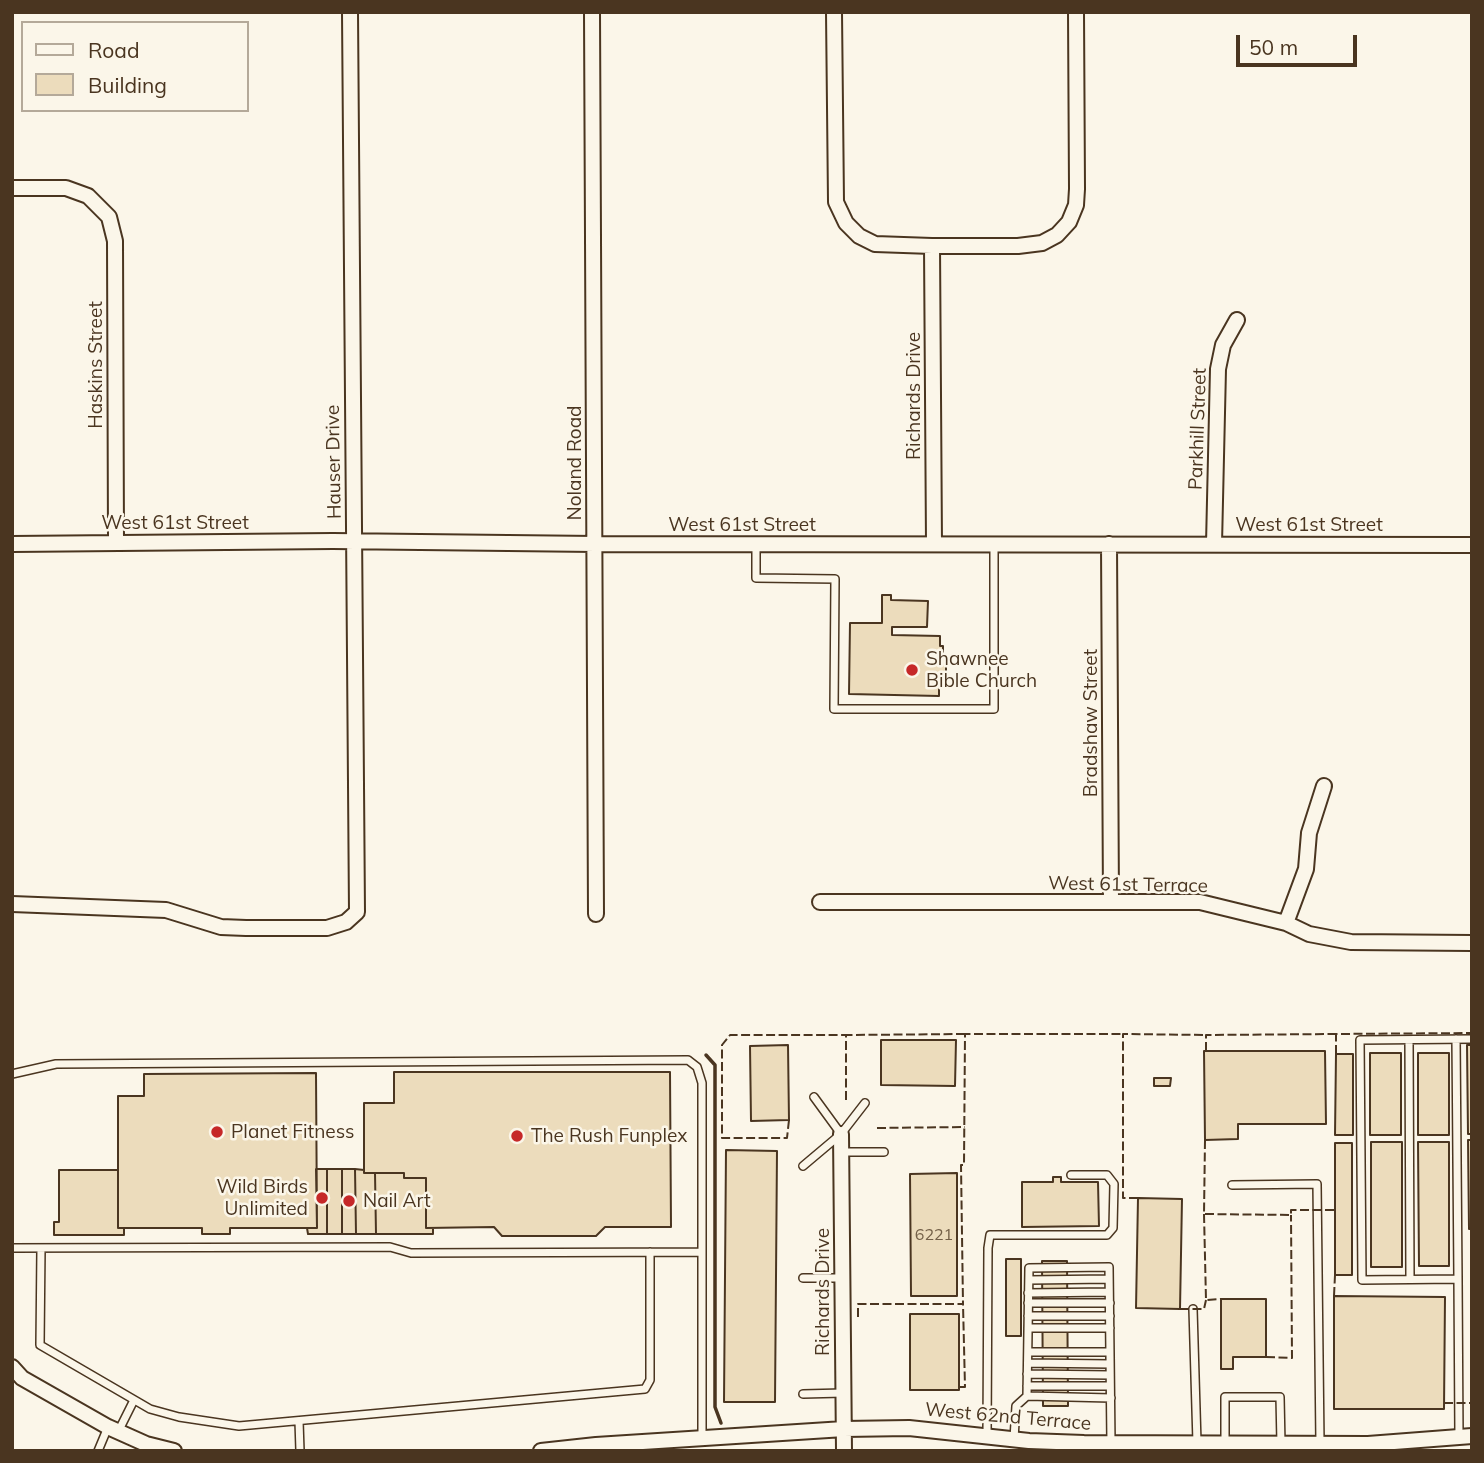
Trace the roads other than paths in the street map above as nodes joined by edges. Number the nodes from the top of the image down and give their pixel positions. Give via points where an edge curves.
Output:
1 (350, 12) edge
2 (592, 12) edge
3 (834, 12) edge
4 (1076, 12) edge
5 (12, 188) edge
6 (932, 246) junction
7 (1237, 320) dead end
8 (116, 542) junction
9 (355, 543) junction
10 (12, 544) edge
11 (595, 544) junction
12 (756, 544) junction
13 (934, 544) junction
14 (994, 544) junction
15 (1109, 544) junction
16 (1214, 544) junction
17 (1472, 545) edge
18 (1324, 786) dead end
19 (820, 902) dead end
20 (1111, 902) junction
21 (12, 904) edge
22 (596, 914) dead end
23 (1286, 923) junction
24 (1472, 943) edge
25 (1456, 1039) junction
26 (1472, 1039) edge
27 (1409, 1040) junction
28 (12, 1074) edge
29 (814, 1097) dead end
30 (865, 1103) dead end
31 (841, 1134) junction
32 (841, 1152) junction
33 (884, 1152) dead end
34 (803, 1167) dead end
35 (1071, 1175) dead end
36 (1232, 1185) dead end
37 (12, 1248) edge
38 (41, 1248) junction
39 (650, 1252) junction
40 (702, 1252) junction
41 (803, 1278) dead end
42 (842, 1278) junction
43 (1109, 1279) junction
44 (1410, 1279) junction
45 (1458, 1279) junction
46 (1029, 1280) junction
47 (1109, 1292) junction
48 (1028, 1293) junction
49 (1028, 1303) junction
50 (1110, 1303) junction
51 (1193, 1309) dead end
52 (1028, 1316) junction
53 (1110, 1316) junction
54 (1028, 1328) junction
55 (1110, 1328) junction
56 (1028, 1352) junction
57 (1110, 1353) junction
58 (1028, 1363) junction
59 (1110, 1364) junction
60 (15, 1374) edge
61 (1027, 1374) junction
62 (1110, 1375) junction
63 (1027, 1386) junction
64 (1110, 1386) junction
65 (843, 1393) junction
66 (803, 1394) dead end
67 (1027, 1396) junction
68 (1111, 1398) junction
69 (134, 1400) junction
70 (299, 1421) junction
71 (113, 1429) junction
72 (844, 1429) junction
73 (987, 1436) junction
74 (1465, 1437) edge
75 (702, 1438) junction
76 (1014, 1439) junction
77 (1111, 1443) junction
78 (1197, 1444) junction
79 (1225, 1444) junction
80 (1281, 1444) junction
81 (1320, 1444) junction
82 (98, 1451) edge
83 (174, 1451) edge
84 (300, 1451) edge
85 (541, 1451) edge
86 (844, 1451) edge

1 - 9 street, Hauser Drive
2 - 11 street, Noland Road
3 - 6 street via 836,202 846,223 875,244
4 - 6 street via 1077,189 1069,222 1042,243
5 - 8 street, Haskins Street via 65,188 88,196 109,217 114,241
6 - 13 street, Richards Drive
7 - 16 street, Parkhill Street via 1223,345 1218,369
8 - 9 street, West 61st Street
8 - 10 street, West 61st Street
9 - 11 street, West 61st Street
9 - 21 street, Hauser Drive via 357,912 346,922 327,928 246,928 222,927 166,911
11 - 12 street, West 61st Street
11 - 22 street, Noland Road
12 - 13 street, West 61st Street
12 - 14 lane via 756,578 835,579 834,709 995,709
13 - 14 street, West 61st Street
14 - 15 street, West 61st Street
15 - 16 street, West 61st Street
15 - 20 street, Bradshaw Street
16 - 17 street, West 61st Street
18 - 23 street via 1309,833 1306,869
19 - 20 street, West 61st Terrace
20 - 23 street, West 61st Terrace via 1200,902
23 - 24 street, West 61st Terrace via 1310,934 1351,942
25 - 26 lane
25 - 27 lane
25 - 45 lane
27 - 44 lane
27 - 44 lane via 1360,1040 1362,1280
28 - 40 lane via 77,1063 688,1060 697,1067 702,1083
29 - 31 lane
30 - 31 lane
31 - 32 street, Richards Drive
31 - 34 lane
32 - 33 lane
32 - 42 street, Richards Drive
35 - 73 lane via 1107,1175 1114,1184 1113,1228 1107,1235 990,1235
36 - 81 lane via 1317,1184
37 - 38 lane
38 - 39 lane
38 - 69 lane via 40,1345
39 - 40 lane
39 - 70 lane via 650,1380 645,1389
40 - 75 lane
41 - 42 lane
42 - 65 street, Richards Drive
43 - 46 lane
43 - 46 lane via 1109,1267 1029,1268
43 - 47 lane
44 - 45 lane
45 - 74 lane
46 - 48 lane
47 - 48 lane
47 - 50 lane
48 - 49 lane
49 - 50 lane
49 - 52 lane
50 - 53 lane
51 - 78 lane
52 - 53 lane
52 - 54 lane
53 - 55 lane
54 - 55 lane
54 - 56 lane
55 - 57 lane
56 - 57 lane
56 - 58 lane
57 - 59 lane
58 - 59 lane
58 - 61 lane
59 - 62 lane
60 - 71 street
61 - 62 lane
61 - 63 lane
62 - 64 lane
63 - 64 lane
63 - 67 lane
64 - 68 lane
65 - 66 lane
65 - 72 street, Richards Drive
67 - 68 lane
67 - 76 lane via 1016,1406
68 - 77 lane
69 - 70 lane via 179,1418 215,1424
69 - 71 lane
70 - 84 lane
71 - 82 lane
71 - 83 street
72 - 73 street, West 62nd Terrace via 909,1428
72 - 75 street, West 62nd Terrace
72 - 86 street, Richards Drive
73 - 76 street, West 62nd Terrace
74 - 81 street, West 62nd Terrace
75 - 85 street, West 62nd Terrace
76 - 77 street, West 62nd Terrace
77 - 78 street, West 62nd Terrace
78 - 79 street, West 62nd Terrace
79 - 80 street, West 62nd Terrace
79 - 80 lane via 1225,1396 1280,1397
80 - 81 street, West 62nd Terrace

